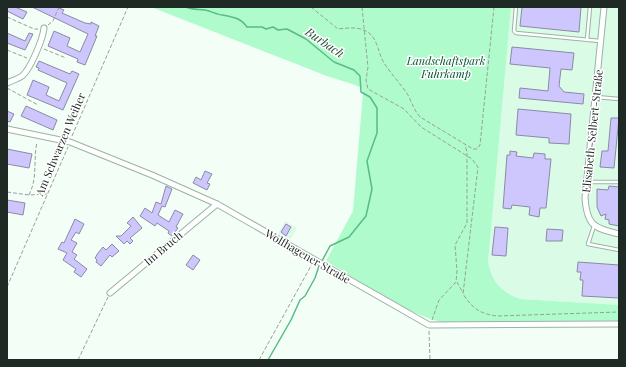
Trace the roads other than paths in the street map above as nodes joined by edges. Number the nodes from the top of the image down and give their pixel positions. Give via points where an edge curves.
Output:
1 (516, 7) edge
2 (590, 7) edge
3 (604, 7) edge
4 (44, 28) road end
5 (587, 40) junction
6 (601, 41) junction
7 (7, 83) edge
8 (596, 97) junction
9 (619, 99) edge
10 (7, 129) edge
11 (587, 182) junction
12 (619, 182) edge
13 (217, 204) junction
14 (594, 226) junction
15 (619, 234) edge
16 (619, 250) edge
17 (110, 293) road end
18 (619, 324) edge

1 - 5 lane via 516,33
2 - 5 lane
3 - 6 street, Elisabeth-Selbert-Straße
4 - 7 street via 44,35 32,61 21,76
5 - 6 lane
6 - 8 street, Elisabeth-Selbert-Straße
8 - 9 lane
8 - 11 street, Elisabeth-Selbert-Straße
10 - 13 street, Wolfhagener Straße via 70,142
11 - 12 lane
11 - 14 street, Elisabeth-Selbert-Straße via 586,213
13 - 17 street, Im Bruch
13 - 18 street, Wolfhagener Straße via 430,325
14 - 15 street
14 - 16 lane via 588,244

